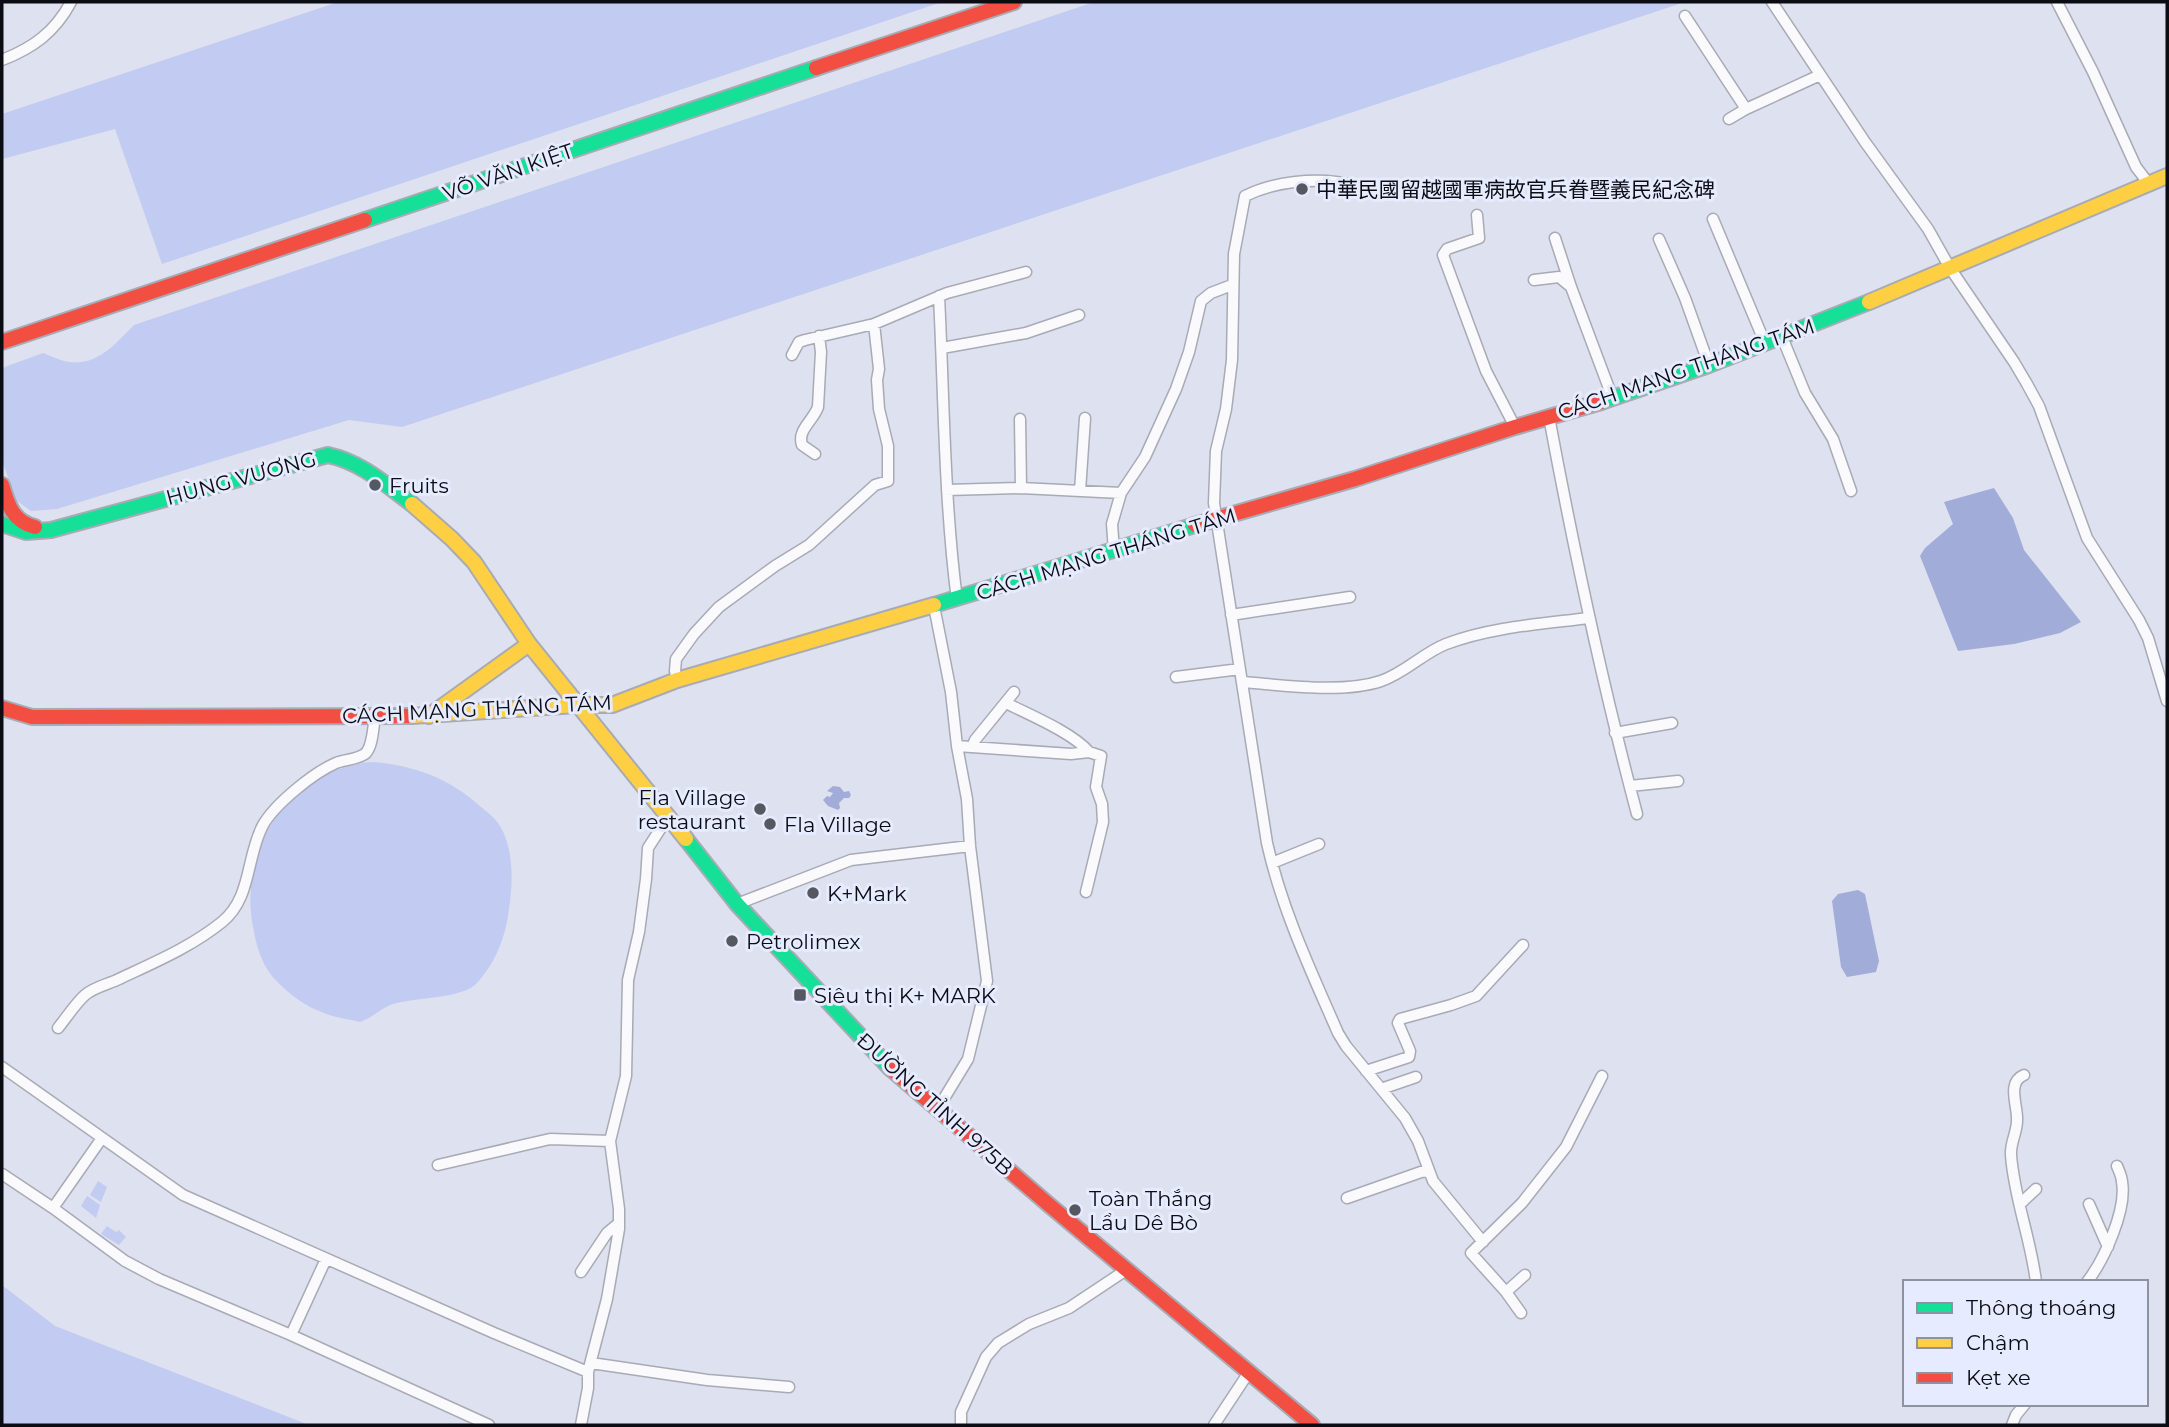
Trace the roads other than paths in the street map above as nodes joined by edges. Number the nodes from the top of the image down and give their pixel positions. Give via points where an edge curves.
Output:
1 (71, 2) edge
2 (1014, 2) edge
3 (1772, 2) edge
4 (2057, 2) edge
5 (1685, 16) dead end
6 (2, 60) edge
7 (1820, 75) junction
8 (1746, 109) junction
9 (1729, 119) dead end
10 (2167, 176) edge
11 (2149, 184) junction
12 (1371, 187) dead end
13 (1476, 215) dead end
14 (1713, 219) dead end
15 (1555, 238) dead end
16 (1660, 239) dead end
17 (1950, 268) junction
18 (1026, 272) dead end
19 (1534, 280) dead end
20 (1232, 285) junction
21 (1571, 287) junction
22 (939, 296) junction
23 (1079, 314) dead end
24 (874, 324) junction
25 (819, 337) junction
26 (1782, 337) junction
27 (2, 342) edge
28 (1765, 343) junction
29 (942, 348) junction
30 (792, 355) dead end
31 (1709, 365) junction
32 (1613, 399) junction
33 (1549, 417) junction
34 (1086, 418) dead end
35 (1020, 419) dead end
36 (1515, 427) junction
37 (815, 454) dead end
38 (2, 485) edge
39 (1021, 488) junction
40 (947, 490) junction
41 (1080, 491) junction
42 (1852, 491) dead end
43 (1121, 493) junction
44 (1216, 519) junction
45 (2, 524) edge
46 (51, 530) junction
47 (1114, 551) junction
48 (1350, 597) dead end
49 (957, 600) junction
50 (934, 606) junction
51 (1231, 615) junction
52 (1589, 618) junction
53 (529, 644) junction
54 (1240, 669) junction
55 (1176, 677) dead end
56 (677, 680) junction
57 (1242, 682) junction
58 (1014, 692) dead end
59 (2167, 701) edge
60 (1006, 703) junction
61 (577, 705) junction
62 (2, 708) edge
63 (429, 716) junction
64 (375, 717) junction
65 (1672, 723) dead end
66 (1615, 733) junction
67 (957, 746) junction
68 (972, 747) junction
69 (1089, 752) junction
70 (1678, 781) dead end
71 (1630, 786) junction
72 (1637, 814) dead end
73 (668, 817) junction
74 (1319, 844) dead end
75 (970, 846) junction
76 (1272, 863) junction
77 (1086, 892) dead end
78 (737, 904) junction
79 (1523, 944) dead end
80 (58, 1028) dead end
81 (2, 1067) edge
82 (1366, 1070) junction
83 (2024, 1075) dead end
84 (1602, 1076) dead end
85 (1416, 1077) dead end
86 (1381, 1089) junction
87 (937, 1110) junction
88 (102, 1138) junction
89 (610, 1141) junction
90 (438, 1165) dead end
91 (2117, 1166) dead end
92 (1429, 1171) junction
93 (2, 1174) edge
94 (2036, 1189) dead end
95 (1347, 1198) dead end
96 (2020, 1204) junction
97 (2090, 1204) dead end
98 (53, 1208) junction
99 (619, 1223) junction
100 (1483, 1242) junction
101 (2108, 1247) junction
102 (326, 1259) junction
103 (1126, 1270) junction
104 (581, 1272) dead end
105 (1525, 1275) dead end
106 (2036, 1280) edge
107 (2088, 1280) edge
108 (1506, 1292) junction
109 (1521, 1313) dead end
110 (290, 1335) junction
111 (589, 1367) junction
112 (1249, 1372) junction
113 (789, 1387) dead end
114 (2024, 1406) edge
115 (489, 1425) edge
116 (581, 1425) edge
117 (961, 1425) edge
118 (1214, 1425) edge
119 (1312, 1425) edge
120 (2012, 1425) edge

1 - 6 street via 40,41
2 - 27 street, VÕ VĂN KIỆT
3 - 7 street
4 - 11 street via 2136,167
5 - 8 street
7 - 8 street
7 - 17 street via 1928,229
8 - 9 street
10 - 11 street, CÁCH MẠNG THÁNG TÁM
11 - 17 street, CÁCH MẠNG THÁNG TÁM
12 - 20 street via 1328,181 1298,183 1245,196
13 - 36 street via 1479,238 1447,249 1443,255 1486,371
14 - 28 street
15 - 21 street
16 - 31 street
17 - 26 street, CÁCH MẠNG THÁNG TÁM
17 - 59 street via 2039,406 2087,538 2148,638
18 - 22 street
19 - 21 street via 1559,277
20 - 43 street via 1201,301 1176,389 1144,457
20 - 44 street via 1229,393 1216,451
21 - 32 street
22 - 24 street
22 - 29 street
23 - 29 street via 1026,333
24 - 25 street
24 - 56 street via 888,481 875,485 809,545 719,607 676,659
25 - 30 street via 799,342
25 - 37 street via 818,407 800,439
26 - 28 street, CÁCH MẠNG THÁNG TÁM
26 - 42 street via 1805,393 1833,439
28 - 31 street, CÁCH MẠNG THÁNG TÁM
29 - 40 street
31 - 32 street, CÁCH MẠNG THÁNG TÁM
32 - 33 street, CÁCH MẠNG THÁNG TÁM
33 - 36 street, CÁCH MẠNG THÁNG TÁM
33 - 52 street
34 - 41 street
35 - 39 street
36 - 44 street, CÁCH MẠNG THÁNG TÁM
38 - 46 street via 14,517 29,527
39 - 40 street
39 - 41 street
40 - 49 street
41 - 43 street
43 - 47 street via 1112,524
44 - 47 street, CÁCH MẠNG THÁNG TÁM
44 - 51 street
45 - 46 street, HÙNG VƯƠNG via 26,532
46 - 53 street, HÙNG VƯƠNG via 315,457 346,459 381,479 452,539 474,562
47 - 49 street, CÁCH MẠNG THÁNG TÁM
48 - 51 street
49 - 50 street, CÁCH MẠNG THÁNG TÁM
50 - 56 street, CÁCH MẠNG THÁNG TÁM
50 - 67 street
51 - 54 street
52 - 57 street via 1464,638 1381,681 1323,688
52 - 66 street
53 - 61 street, HÙNG VƯƠNG
53 - 63 street
54 - 55 street
54 - 57 street
56 - 61 street, CÁCH MẠNG THÁNG TÁM via 612,705
57 - 76 street
58 - 60 street
60 - 68 street
60 - 69 street
61 - 63 street, CÁCH MẠNG THÁNG TÁM
61 - 73 street, ĐƯỜNG TỈNH 975B
62 - 64 street, CÁCH MẠNG THÁNG TÁM via 32,717
63 - 64 street, CÁCH MẠNG THÁNG TÁM
64 - 80 street via 366,752 309,778 264,823 243,892 225,920 192,943 87,993
65 - 66 street
66 - 71 street
67 - 68 street
67 - 75 street
68 - 69 street
69 - 77 street via 1101,756 1096,787 1103,822
70 - 71 street
71 - 72 street
73 - 78 street, ĐƯỜNG TỈNH 975B
73 - 89 street via 648,848 639,932 628,980 626,1076
74 - 76 street
75 - 78 street via 851,860
75 - 87 street via 987,981 968,1059
76 - 82 street via 1291,923 1338,1033
78 - 87 street, ĐƯỜNG TỈNH 975B via 885,1063
79 - 82 street via 1476,996 1400,1019 1409,1057
81 - 88 street
82 - 86 street
83 - 96 street via 2015,1082 2018,1121 2010,1151
84 - 100 street via 1566,1147 1522,1203
85 - 86 street
86 - 92 street via 1413,1130
87 - 103 street, ĐƯỜNG TỈNH 975B
88 - 98 street
88 - 102 street via 183,1195
89 - 90 street via 550,1139
89 - 99 street
91 - 101 street via 2122,1196
92 - 95 street
92 - 100 street
93 - 98 street
94 - 96 street
96 - 106 street
97 - 101 street
98 - 110 street via 125,1261
99 - 104 street
99 - 111 street via 607,1300
100 - 108 street via 1471,1253
101 - 107 street
102 - 110 street
102 - 111 street via 494,1333
103 - 112 street, ĐƯỜNG TỈNH 975B
103 - 117 street via 1069,1308 998,1343 986,1357 961,1412
105 - 108 street
108 - 109 street
110 - 115 street
111 - 113 street
111 - 116 street
112 - 118 street
112 - 119 street, ĐƯỜNG TỈNH 975B
114 - 120 street

